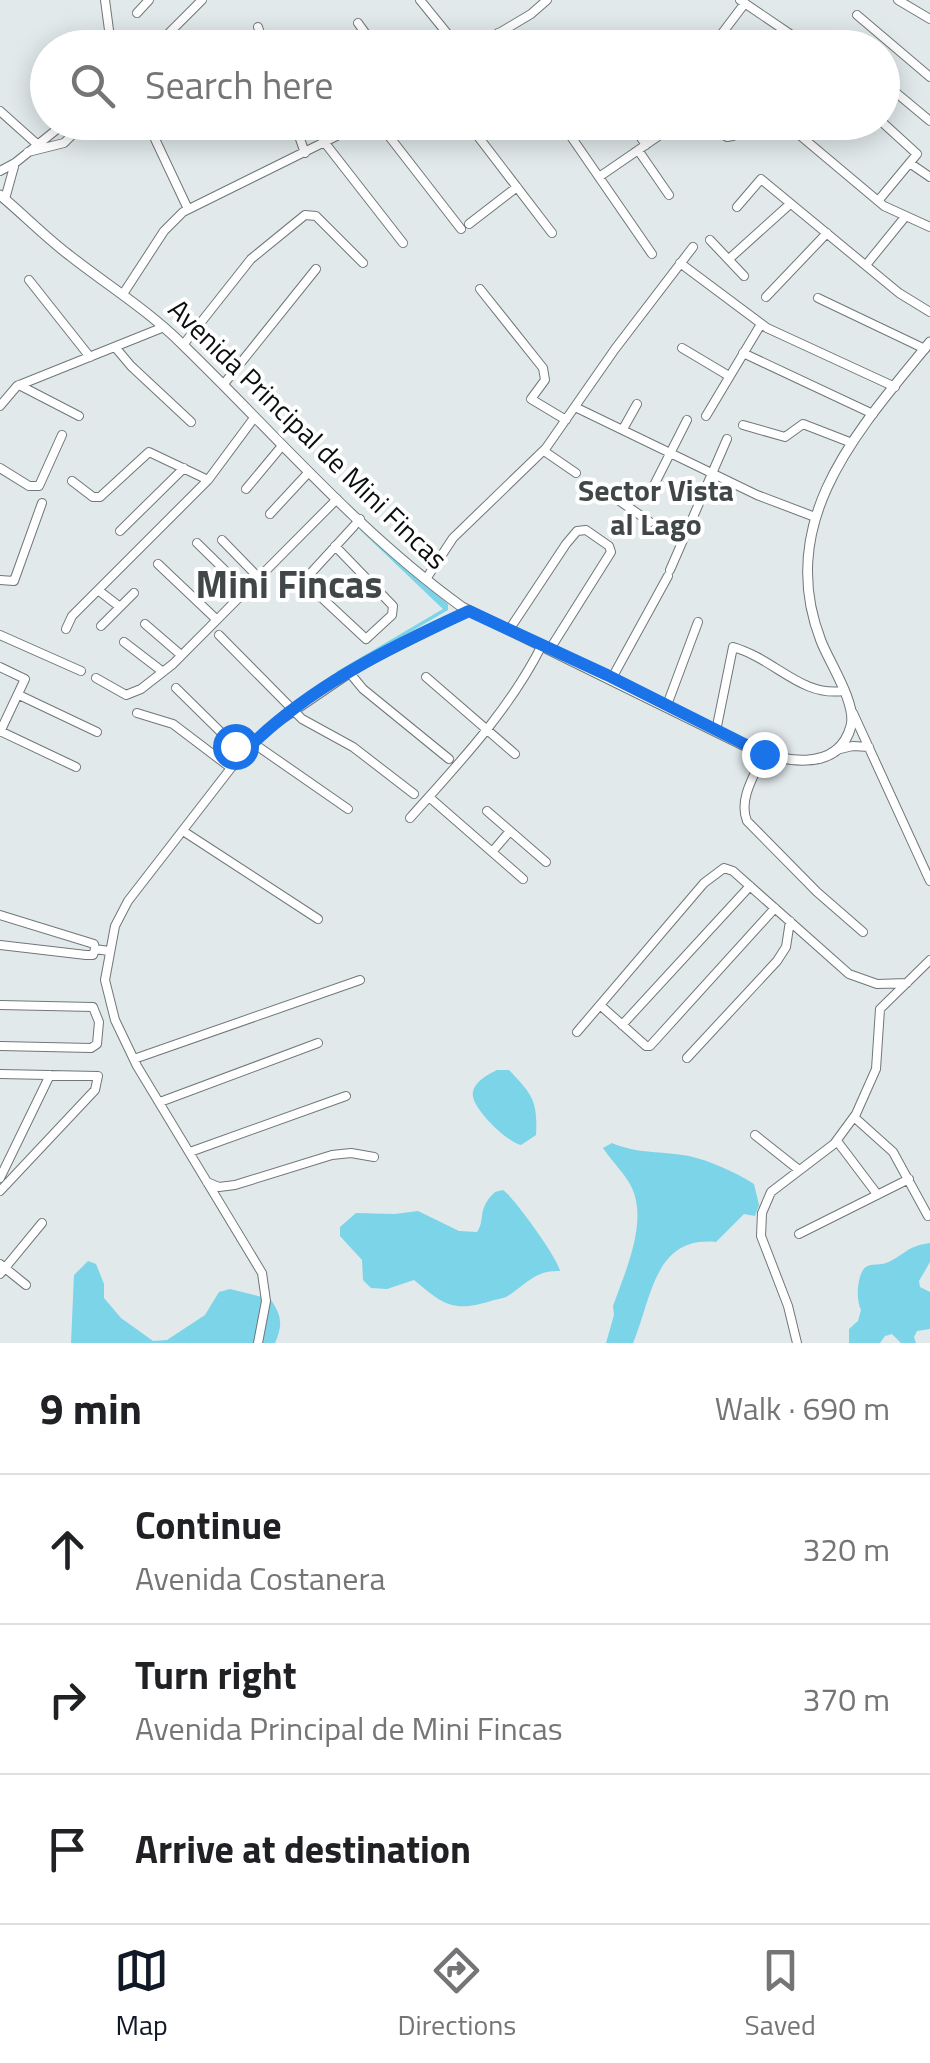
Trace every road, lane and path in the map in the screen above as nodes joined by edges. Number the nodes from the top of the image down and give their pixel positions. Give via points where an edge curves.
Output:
1 (105, 0) edge
2 (149, 0) edge
3 (202, 0) edge
4 (420, 0) edge
5 (526, 0) edge
6 (548, 0) edge
7 (898, 0) edge
8 (742, 2) edge
9 (534, 12) junction
10 (137, 13) dead end
11 (857, 15) dead end
12 (930, 19) edge
13 (358, 23) dead end
14 (258, 27) dead end
15 (108, 30) edge
16 (172, 30) edge
17 (259, 30) edge
18 (363, 30) edge
19 (444, 30) edge
20 (503, 30) edge
21 (724, 30) edge
22 (784, 30) edge
23 (875, 30) edge
24 (900, 52) edge
25 (930, 77) edge
26 (900, 96) edge
27 (0, 111) edge
28 (930, 121) edge
29 (900, 137) edge
30 (30, 138) edge
31 (32, 140) edge
32 (44, 140) edge
33 (67, 140) edge
34 (154, 140) edge
35 (301, 140) edge
36 (332, 140) edge
37 (393, 140) edge
38 (481, 140) edge
39 (575, 140) edge
40 (638, 140) edge
41 (653, 140) edge
42 (805, 140) edge
43 (326, 143) junction
44 (38, 145) junction
45 (642, 148) junction
46 (28, 152) junction
47 (306, 152) junction
48 (15, 163) junction
49 (912, 164) junction
50 (0, 170) edge
51 (599, 177) junction
52 (930, 177) edge
53 (517, 187) junction
54 (669, 195) dead end
55 (2, 197) edge
56 (878, 201) junction
57 (790, 204) junction
58 (737, 207) dead end
59 (188, 209) junction
60 (905, 217) junction
61 (930, 228) edge
62 (552, 232) dead end
63 (826, 233) junction
64 (710, 240) dead end
65 (403, 244) dead end
66 (693, 247) dead end
67 (652, 254) dead end
68 (729, 259) junction
69 (680, 263) junction
70 (363, 264) dead end
71 (866, 265) junction
72 (316, 269) dead end
73 (744, 276) dead end
74 (29, 280) dead end
75 (480, 289) dead end
76 (124, 294) junction
77 (766, 297) dead end
78 (818, 298) dead end
79 (930, 312) edge
80 (761, 324) junction
81 (164, 327) junction
82 (183, 344) junction
83 (927, 345) edge
84 (115, 346) junction
85 (682, 348) dead end
86 (743, 354) junction
87 (90, 357) junction
88 (729, 376) junction
89 (20, 385) junction
90 (223, 385) junction
91 (895, 387) junction
92 (637, 404) dead end
93 (0, 406) edge
94 (575, 407) junction
95 (874, 414) junction
96 (78, 416) dead end
97 (706, 416) dead end
98 (254, 418) junction
99 (566, 420) junction
100 (688, 420) dead end
101 (192, 422) dead end
102 (742, 425) dead end
103 (623, 428) junction
104 (62, 434) dead end
105 (727, 439) dead end
106 (852, 443) junction
107 (281, 446) junction
108 (544, 451) junction
109 (671, 452) junction
110 (0, 468) edge
111 (184, 468) junction
112 (308, 473) junction
113 (576, 473) dead end
114 (711, 473) junction
115 (208, 480) junction
116 (72, 481) dead end
117 (246, 489) dead end
118 (608, 493) dead end
119 (648, 497) dead end
120 (337, 499) junction
121 (42, 503) dead end
122 (270, 514) dead end
123 (815, 517) junction
124 (360, 519) junction
125 (650, 522) dead end
126 (120, 530) dead end
127 (222, 540) dead end
128 (196, 544) dead end
129 (335, 546) junction
130 (158, 564) dead end
131 (258, 576) junction
132 (426, 579) junction
133 (0, 580) edge
134 (98, 590) junction
135 (245, 590) junction
136 (134, 592) dead end
137 (120, 608) junction
138 (469, 611) junction
139 (216, 619) junction
140 (698, 622) dead end
141 (145, 624) dead end
142 (101, 626) dead end
143 (66, 628) dead end
144 (509, 630) junction
145 (0, 635) edge
146 (218, 635) dead end
147 (124, 642) dead end
148 (546, 647) junction
149 (181, 654) junction
150 (0, 667) edge
151 (81, 672) dead end
152 (163, 672) junction
153 (349, 672) junction
154 (426, 676) dead end
155 (96, 678) dead end
156 (612, 678) junction
157 (176, 688) dead end
158 (843, 691) junction
159 (20, 696) junction
160 (667, 705) junction
161 (293, 709) junction
162 (852, 709) junction
163 (137, 713) dead end
164 (488, 728) junction
165 (0, 731) edge
166 (716, 731) junction
167 (97, 732) dead end
168 (253, 744) junction
169 (869, 747) junction
170 (836, 750) junction
171 (242, 754) junction
172 (515, 754) dead end
173 (764, 754) junction
174 (449, 759) dead end
175 (76, 767) dead end
176 (231, 768) junction
177 (414, 794) dead end
178 (429, 797) junction
179 (348, 809) dead end
180 (487, 811) dead end
181 (410, 818) dead end
182 (183, 831) junction
183 (510, 831) junction
184 (492, 852) junction
185 (546, 862) dead end
186 (523, 879) dead end
187 (930, 880) edge
188 (750, 886) junction
189 (774, 908) junction
190 (0, 915) edge
191 (318, 920) dead end
192 (790, 922) junction
193 (36, 926) junction
194 (863, 932) dead end
195 (0, 945) edge
196 (30, 949) junction
197 (94, 949) junction
198 (109, 950) junction
199 (930, 960) edge
200 (360, 980) dead end
201 (907, 982) junction
202 (600, 1004) junction
203 (0, 1005) edge
204 (115, 1020) junction
205 (622, 1025) junction
206 (99, 1026) junction
207 (577, 1032) dead end
208 (318, 1043) dead end
209 (0, 1046) edge
210 (687, 1058) dead end
211 (134, 1059) junction
212 (0, 1074) edge
213 (50, 1076) junction
214 (346, 1096) dead end
215 (160, 1102) junction
216 (854, 1117) junction
217 (755, 1135) dead end
218 (837, 1141) junction
219 (190, 1152) junction
220 (374, 1157) dead end
221 (799, 1170) junction
222 (0, 1178) edge
223 (908, 1179) junction
224 (207, 1182) junction
225 (0, 1191) edge
226 (877, 1194) junction
227 (928, 1216) edge
228 (42, 1222) dead end
229 (798, 1234) dead end
230 (2, 1269) edge
231 (26, 1285) dead end
232 (258, 1343) edge
233 (797, 1343) edge

1 - 15 street
2 - 10 street
3 - 16 street
4 - 19 street
5 - 9 street
6 - 9 street
7 - 12 street
8 - 21 street
8 - 22 street
9 - 20 street
11 - 23 street
13 - 18 street
14 - 17 street
24 - 25 street
26 - 28 street
27 - 30 street
29 - 49 street via 916,151
31 - 44 street
32 - 44 street
33 - 46 street
34 - 59 street
35 - 47 street
36 - 43 street
37 - 53 street via 465,226
38 - 53 street
39 - 51 street
40 - 45 street
41 - 45 street
42 - 56 street
43 - 47 street
43 - 65 street
44 - 46 street
45 - 51 street
45 - 54 street
46 - 48 street
47 - 59 street
48 - 50 street
48 - 55 street
49 - 52 street
49 - 56 street
51 - 67 street
53 - 62 street
55 - 76 street, Avenida Principal de Mini Fincas
56 - 60 street
57 - 58 street via 761,179
57 - 63 street
57 - 68 street
59 - 76 street via 164,230
60 - 61 street
60 - 71 street
63 - 71 street
63 - 77 street
64 - 68 street
66 - 69 street
68 - 73 street
69 - 80 street
69 - 94 street
70 - 82 street via 316,216 305,215 251,258
71 - 79 street
72 - 90 street
74 - 87 street
75 - 99 street via 543,368 545,380 532,398
76 - 81 street, Avenida Principal de Mini Fincas
78 - 83 street
80 - 86 street
80 - 91 street
81 - 82 street, Avenida Principal de Mini Fincas
81 - 84 street
82 - 90 street, Avenida Principal de Mini Fincas
83 - 91 street
84 - 87 street
84 - 101 street
85 - 88 street
86 - 88 street
86 - 95 street
87 - 89 street
88 - 97 street
89 - 93 street
89 - 96 street
90 - 98 street, Avenida Principal de Mini Fincas
91 - 95 street
92 - 103 street
94 - 99 street
94 - 103 street
95 - 106 street
98 - 107 street, Avenida Principal de Mini Fincas
98 - 115 street
99 - 108 street
100 - 109 street
102 - 106 street via 785,438 803,424
103 - 109 street
104 - 110 street via 38,486
105 - 114 street
106 - 123 street
107 - 112 street, Avenida Principal de Mini Fincas
107 - 117 street
108 - 113 street
108 - 132 street via 453,538
109 - 114 street
109 - 119 street
111 - 115 street
111 - 116 street via 149,452 100,498
111 - 126 street
112 - 120 street, Avenida Principal de Mini Fincas
112 - 122 street
114 - 123 street
114 - 156 street via 669,573
115 - 134 street
118 - 125 street
120 - 124 street, Avenida Principal de Mini Fincas
120 - 131 street
121 - 133 street via 14,581
123 - 158 street via 810,602
124 - 129 street
124 - 132 street, Avenida Principal de Mini Fincas
127 - 131 street
128 - 135 street
129 - 129 street via 307,584 366,639 393,606
130 - 139 street
131 - 135 street
132 - 138 street, Avenida Principal de Mini Fincas
134 - 137 street
134 - 143 street
135 - 139 street
136 - 137 street
137 - 142 street
138 - 144 street, Avenida Principal de Mini Fincas
138 - 153 street
139 - 149 street
140 - 160 street
141 - 149 street
144 - 148 street, Avenida Principal de Mini Fincas
144 - 148 street via 566,544 586,530 610,554
145 - 151 street
146 - 161 street
147 - 152 street
148 - 156 street, Avenida Principal de Mini Fincas
148 - 164 street
149 - 152 street
150 - 159 street via 25,679
152 - 155 street via 130,696
153 - 161 street
153 - 174 street
154 - 164 street
156 - 160 street, Avenida Principal de Mini Fincas
157 - 171 street
158 - 162 street
158 - 166 street via 814,690 733,647
159 - 165 street
159 - 167 street
160 - 166 street, Avenida Principal de Mini Fincas
161 - 168 street
161 - 177 street
162 - 169 street
162 - 170 street via 850,729
163 - 176 street via 174,724
164 - 172 street
164 - 178 street
165 - 175 street
166 - 173 street, Avenida Principal de Mini Fincas
168 - 171 street
168 - 179 street
169 - 170 street
169 - 187 street
170 - 173 street, Avenida Principal de Mini Fincas via 795,762
171 - 176 street
173 - 194 street via 744,815
176 - 182 street
178 - 181 street
178 - 184 street
180 - 183 street
182 - 191 street
182 - 198 street via 123,909
183 - 184 street
183 - 185 street
184 - 186 street
188 - 189 street
188 - 202 street via 729,869 716,872
188 - 205 street
189 - 192 street
189 - 205 street via 650,1046
190 - 193 street
192 - 201 street via 858,980
192 - 210 street via 777,961
193 - 196 street
193 - 197 street
195 - 196 street
196 - 197 street via 90,955
197 - 198 street
198 - 204 street via 106,989
199 - 201 street
200 - 211 street
201 - 216 street via 880,1009 876,1069
202 - 205 street
202 - 207 street
203 - 206 street via 93,1006
204 - 206 street
204 - 211 street
206 - 209 street via 91,1048
208 - 215 street
211 - 215 street
212 - 213 street
213 - 222 street
213 - 225 street via 98,1076 95,1090
214 - 219 street
215 - 219 street
216 - 218 street
216 - 223 street via 893,1152
217 - 221 street
218 - 221 street
218 - 226 street
219 - 224 street
220 - 224 street via 340,1154 235,1186
221 - 233 street via 767,1198 760,1228
223 - 226 street
223 - 227 street
224 - 232 street via 262,1273 266,1302
226 - 229 street
228 - 230 street
230 - 231 street

